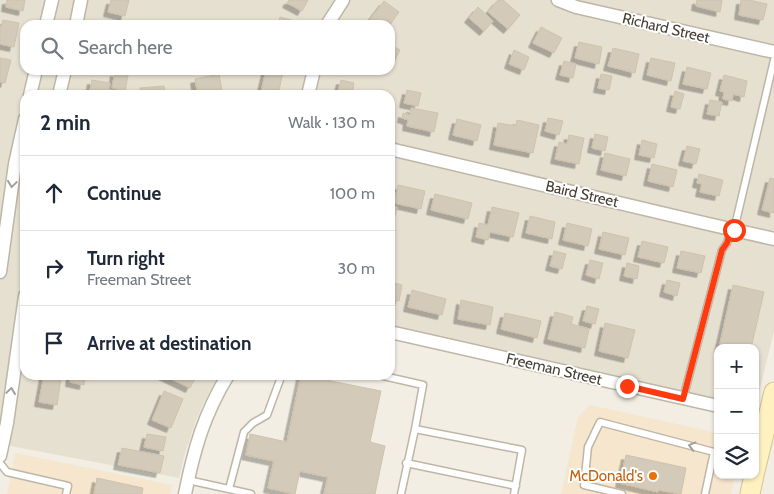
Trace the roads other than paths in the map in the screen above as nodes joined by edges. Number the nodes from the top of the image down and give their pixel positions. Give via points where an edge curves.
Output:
1 (52, 0) edge
2 (81, 0) edge
3 (343, 0) edge
4 (558, 0) edge
5 (47, 20) edge
6 (77, 20) edge
7 (330, 20) edge
8 (774, 52) edge
9 (774, 60) edge
10 (35, 75) edge
11 (64, 75) edge
12 (313, 75) edge
13 (31, 90) edge
14 (60, 90) edge
15 (309, 90) edge
16 (20, 142) edge
17 (395, 150) edge
18 (732, 230) junction
19 (774, 239) edge
20 (0, 272) edge
21 (20, 331) edge
22 (395, 333) edge
23 (395, 379) edge
24 (225, 380) edge
25 (280, 380) edge
26 (774, 395) edge
27 (683, 399) junction
28 (714, 405) edge
29 (766, 417) edge
30 (415, 429) junction
31 (714, 451) edge
32 (759, 451) edge
33 (0, 456) edge
34 (714, 460) edge
35 (0, 463) edge
36 (406, 463) junction
37 (753, 479) edge
38 (188, 480) junction
39 (516, 486) junction
40 (230, 489) junction
41 (66, 494) edge
42 (185, 494) edge
43 (251, 494) edge
44 (401, 494) edge
45 (514, 494) edge
46 (622, 494) edge
47 (705, 494) edge
48 (750, 494) edge

1 - 5 street
2 - 6 street
3 - 7 street
4 - 8 street, Richard Street via 576,7
9 - 18 lane
10 - 13 street
11 - 14 street
12 - 15 street
16 -> 20 street
17 - 18 street, Baird Street
18 - 19 street, Baird Street
18 - 27 lane via 722,250
33 -> 21 street
22 - 27 street, Freeman Street
23 - 30 lane via 423,385
24 - 38 street via 202,428
25 - 40 lane via 267,415 244,432
26 - 29 street
27 - 28 street, Freeman Street
29 - 32 street
30 - 36 lane
30 - 39 lane via 522,450
31 -> 46 lane via 600,422 588,447 584,485
34 - 47 lane
35 - 41 lane via 7,472 68,486
36 - 39 lane
36 - 44 lane
37 - 48 street
38 - 40 lane
38 - 42 street
39 - 45 lane
40 - 43 lane

